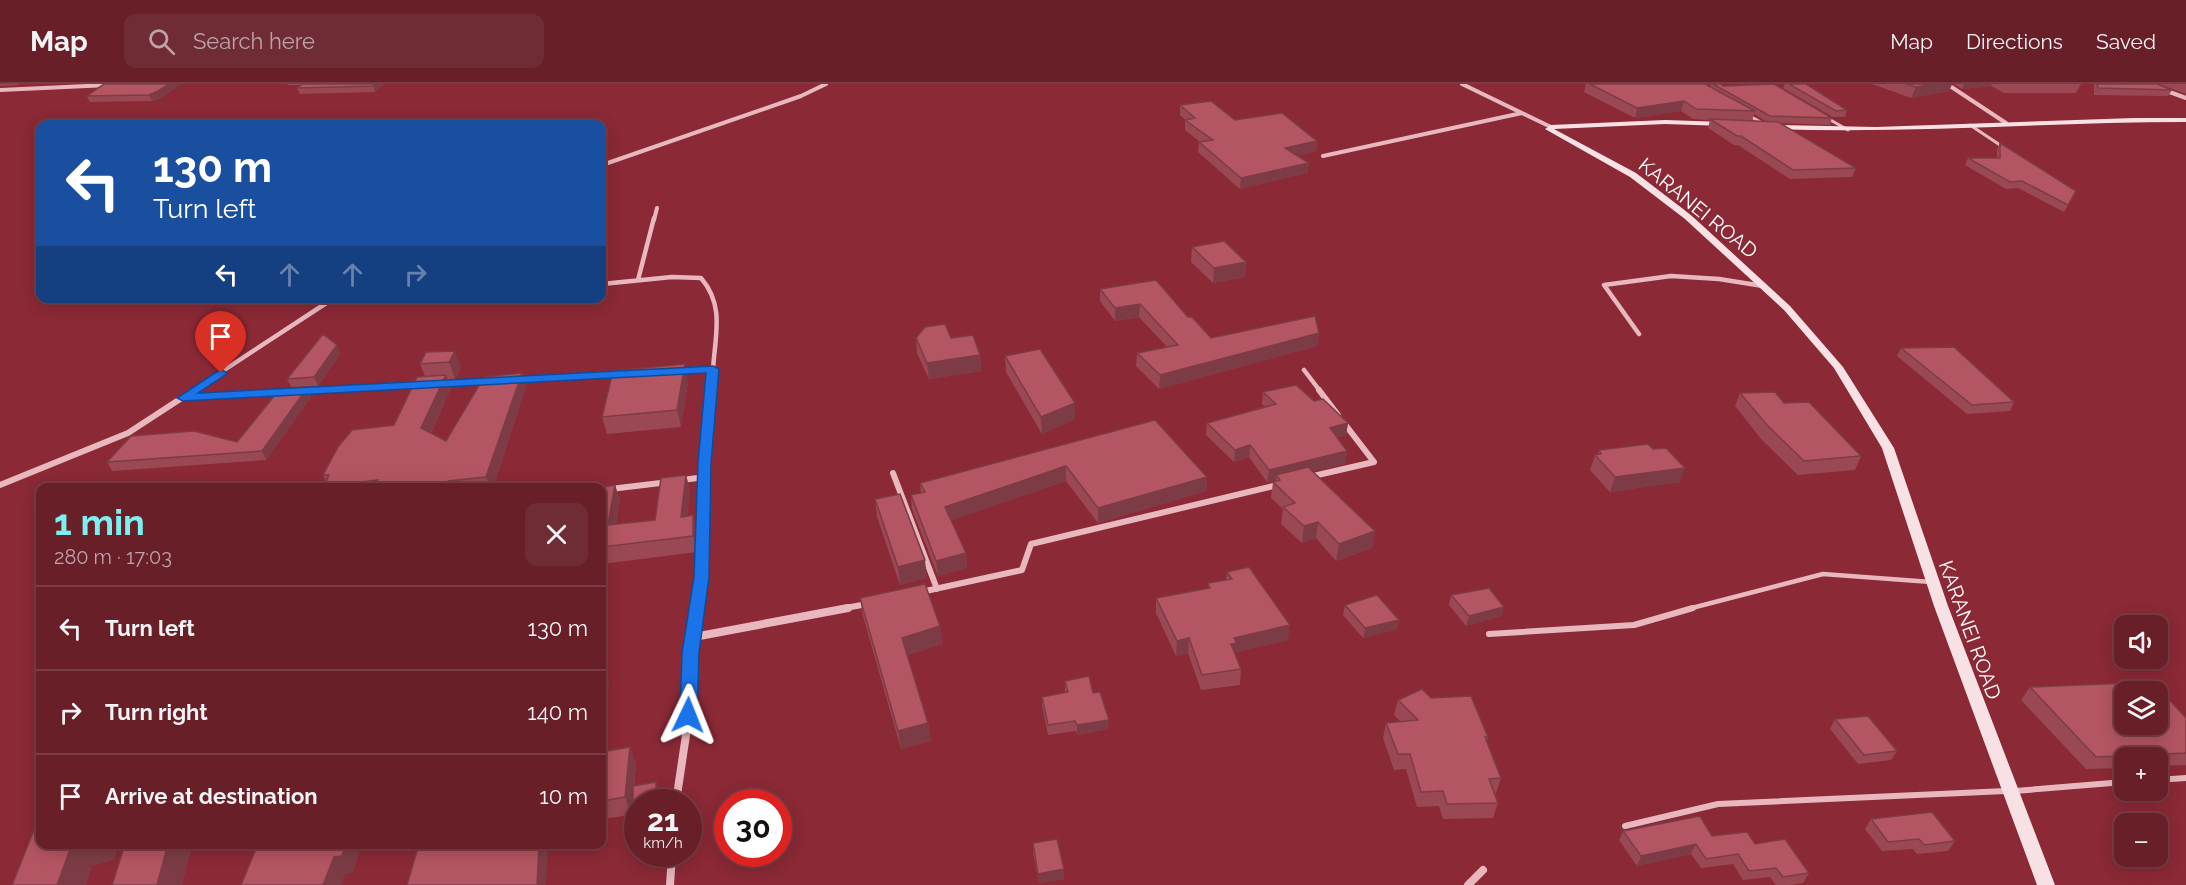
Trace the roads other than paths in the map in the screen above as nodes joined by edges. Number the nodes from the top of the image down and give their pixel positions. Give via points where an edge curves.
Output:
1 (826, 84) edge
2 (1462, 84) edge
3 (1947, 84) edge
4 (116, 85) edge
5 (2157, 87) edge
6 (0, 90) edge
7 (2186, 98) edge
8 (1740, 111) edge
9 (1522, 113) junction
10 (1818, 113) edge
11 (2186, 120) edge
12 (2006, 123) junction
13 (1732, 125) edge
14 (1970, 125) junction
15 (1743, 126) edge
16 (1551, 127) junction
17 (1769, 127) junction
18 (1848, 130) junction
19 (2010, 151) edge
20 (1323, 156) dead end
21 (606, 164) edge
22 (657, 208) dead end
23 (638, 280) junction
24 (606, 284) edge
25 (1763, 286) junction
26 (326, 303) edge
27 (1639, 334) dead end
28 (713, 369) junction
29 (1304, 370) dead end
30 (677, 371) edge
31 (630, 374) edge
32 (513, 380) edge
33 (501, 381) edge
34 (183, 398) junction
35 (893, 473) dead end
36 (705, 477) junction
37 (1305, 478) edge
38 (1282, 484) edge
39 (0, 485) edge
40 (606, 489) edge
41 (1933, 582) junction
42 (937, 589) junction
43 (916, 593) edge
44 (875, 603) edge
45 (1489, 634) dead end
46 (694, 637) junction
47 (2186, 778) edge
48 (2168, 779) edge
49 (2114, 783) edge
50 (678, 789) edge
51 (2010, 791) junction
52 (1625, 826) dead end
53 (671, 867) edge
54 (1483, 870) dead end
55 (670, 885) edge
56 (1468, 885) edge
57 (2046, 885) edge

1 - 21 street
2 - 9 street
3 - 12 street
4 - 6 street
5 - 7 street
8 - 17 lane
9 - 16 street
9 - 20 street
10 - 18 lane
11 - 12 street
12 - 14 street
13 - 16 street via 1665,122
14 - 18 street
14 - 19 lane
15 - 17 street
16 - 25 street, KARANEI ROAD via 1633,175 1688,218
17 - 18 street
22 - 23 street
23 - 24 street
23 - 28 street via 701,278 712,291 717,306
25 - 27 street via 1671,276 1604,285
25 - 41 street, KARANEI ROAD via 1838,367 1888,448
26 - 34 street
28 - 30 street
28 - 36 street
29 - 37 street via 1374,462
31 - 32 street
33 - 34 street
34 - 39 street via 128,433
35 - 42 street
36 - 40 street
36 - 46 street via 702,577
38 - 42 street via 1031,544 1022,570
41 - 45 lane via 1823,574 1634,625
41 - 51 street, KARANEI ROAD
42 - 43 street
44 - 46 street
46 - 50 street
47 - 48 lane
49 - 51 lane
51 - 52 lane via 1718,804
51 - 57 street, KARANEI ROAD
53 - 55 street
54 - 56 street

